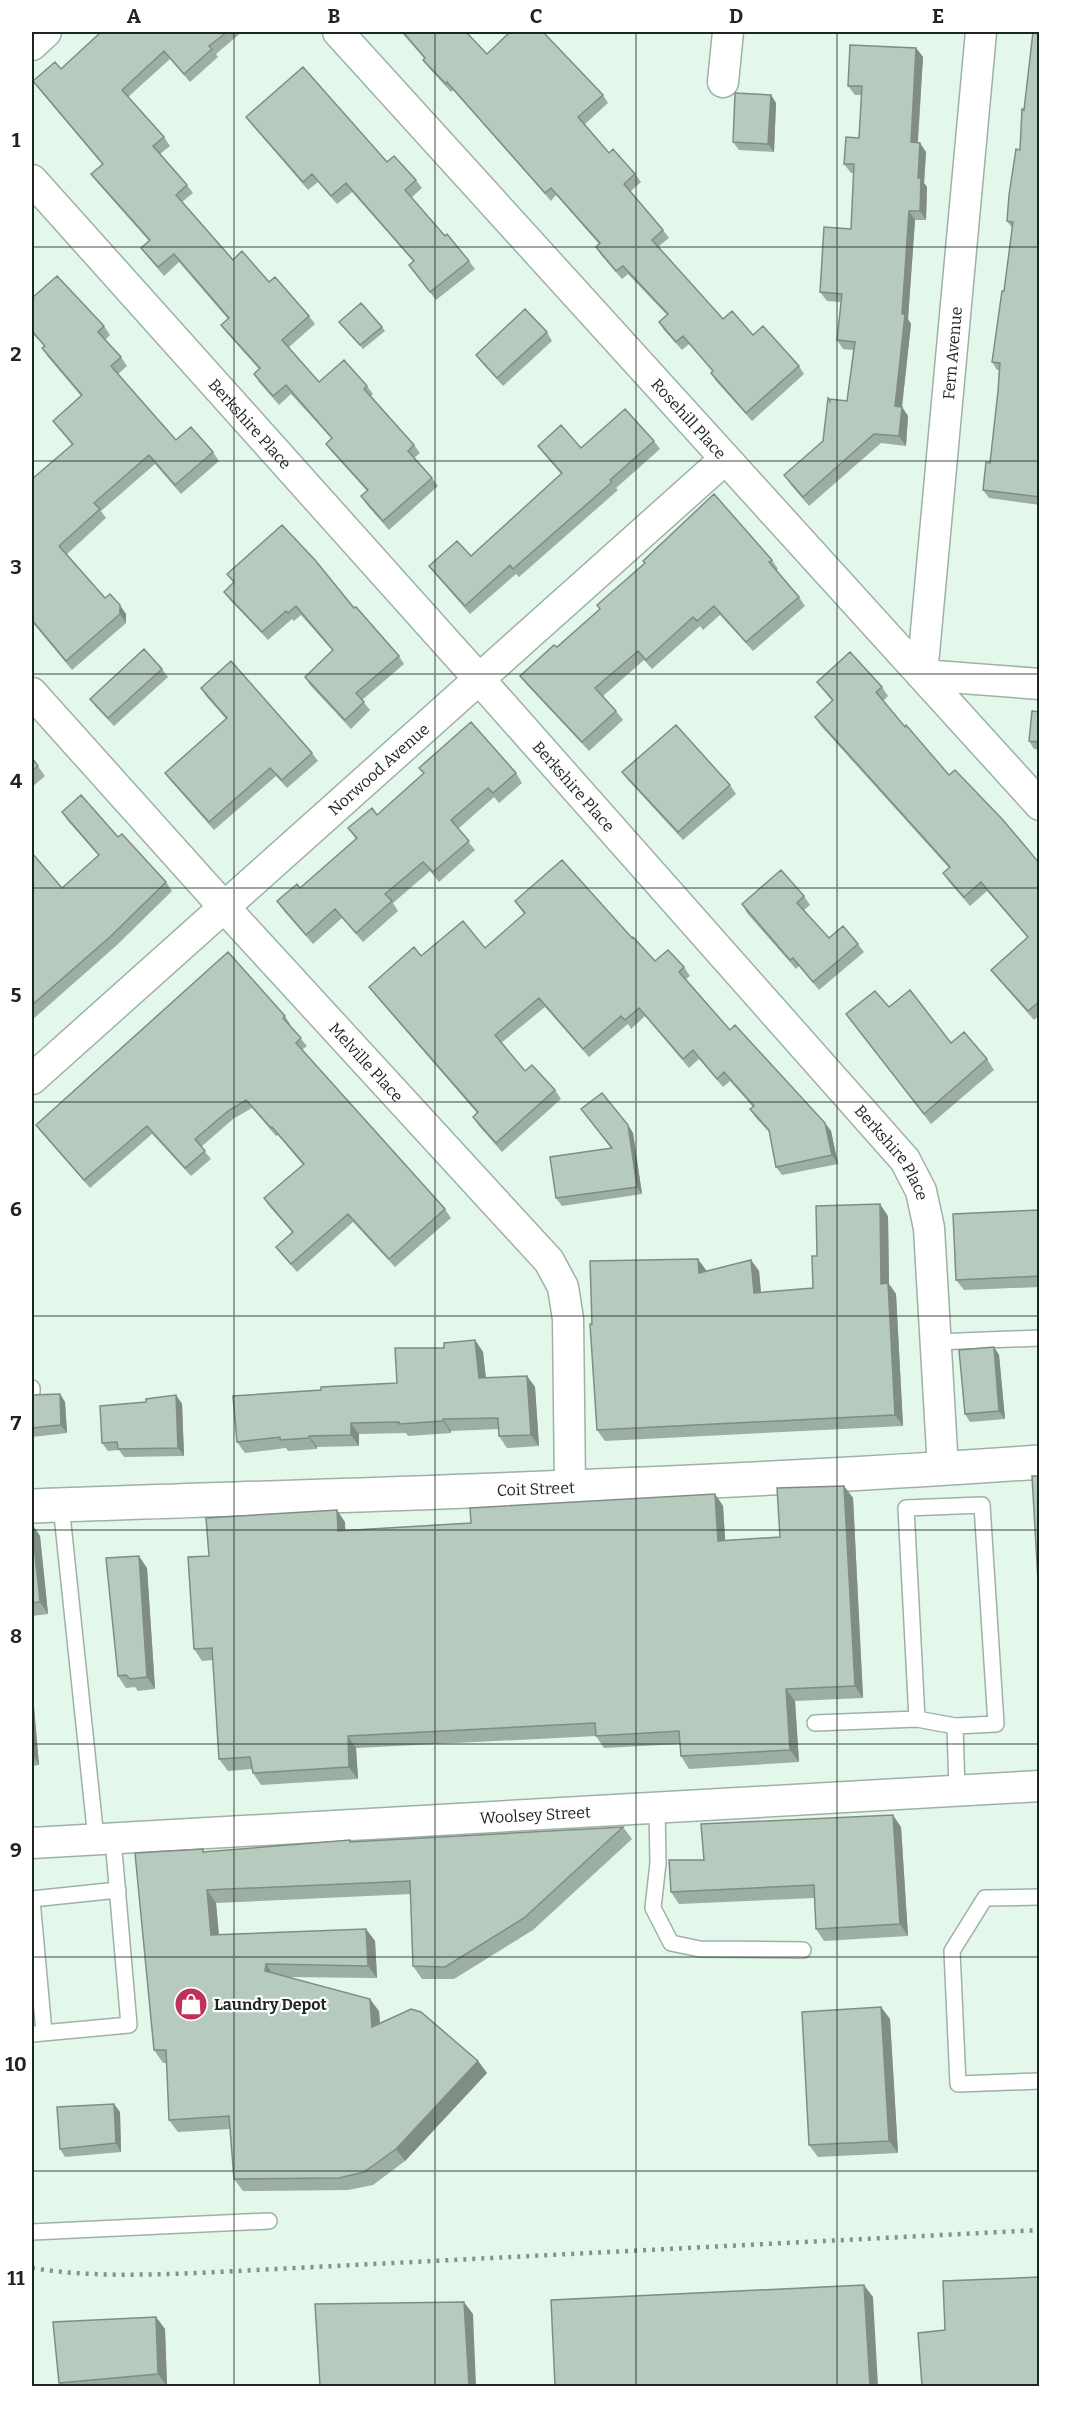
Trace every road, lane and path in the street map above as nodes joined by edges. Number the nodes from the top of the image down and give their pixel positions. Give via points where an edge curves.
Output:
1 (46, 32) edge
2 (338, 32) edge
3 (728, 32) edge
4 (981, 32) edge
5 (32, 45) edge
6 (723, 82) dead end
7 (32, 180) edge
8 (724, 460) junction
9 (922, 675) junction
10 (479, 679) junction
11 (1040, 684) edge
12 (32, 693) edge
13 (1040, 805) edge
14 (224, 907) junction
15 (32, 1079) edge
16 (1040, 1338) edge
17 (935, 1342) junction
18 (1040, 1462) edge
19 (943, 1469) junction
20 (570, 1486) junction
21 (46, 1505) edge
22 (917, 1719) junction
23 (816, 1723) dead end
24 (955, 1726) junction
25 (1040, 1786) edge
26 (957, 1791) junction
27 (657, 1807) junction
28 (104, 1839) junction
29 (32, 1843) edge
30 (118, 1890) junction
31 (1040, 1897) edge
32 (32, 1899) edge
33 (803, 1950) dead end
34 (38, 2033) edge
35 (1040, 2081) edge
36 (268, 2221) dead end
37 (32, 2232) edge

1 - 5 street
2 - 8 street, Rosehill Place
3 - 6 street
4 - 9 street, Fern Avenue
7 - 10 street, Berkshire Place
8 - 9 street, Rosehill Place
8 - 10 street, Norwood Avenue
9 - 11 street
9 - 13 street, Rosehill Place
10 - 14 street, Norwood Avenue
10 - 17 street, Berkshire Place via 905,1160 921,1191 929,1228
12 - 14 street, Melville Place
14 - 15 street, Norwood Avenue
14 - 20 street, Melville Place via 549,1261 562,1287 568,1319
16 - 17 lane
17 - 19 street, Berkshire Place
18 - 19 main road, Coit Street
19 - 20 main road, Coit Street
20 - 21 main road, Coit Street
21 - 28 lane
22 - 23 lane
22 - 24 lane
22 - 24 lane via 906,1508 982,1505 996,1724
24 - 26 lane
25 - 26 street, Woolsey Street
26 - 27 street, Woolsey Street
27 - 28 street, Woolsey Street
27 - 33 lane via 658,1863 653,1908 671,1943 700,1949
28 - 29 street, Woolsey Street
28 - 30 lane
30 - 32 lane
30 - 34 lane via 129,2025
31 - 35 lane via 985,1898 952,1952 958,2084
32 - 34 lane
36 - 37 lane

